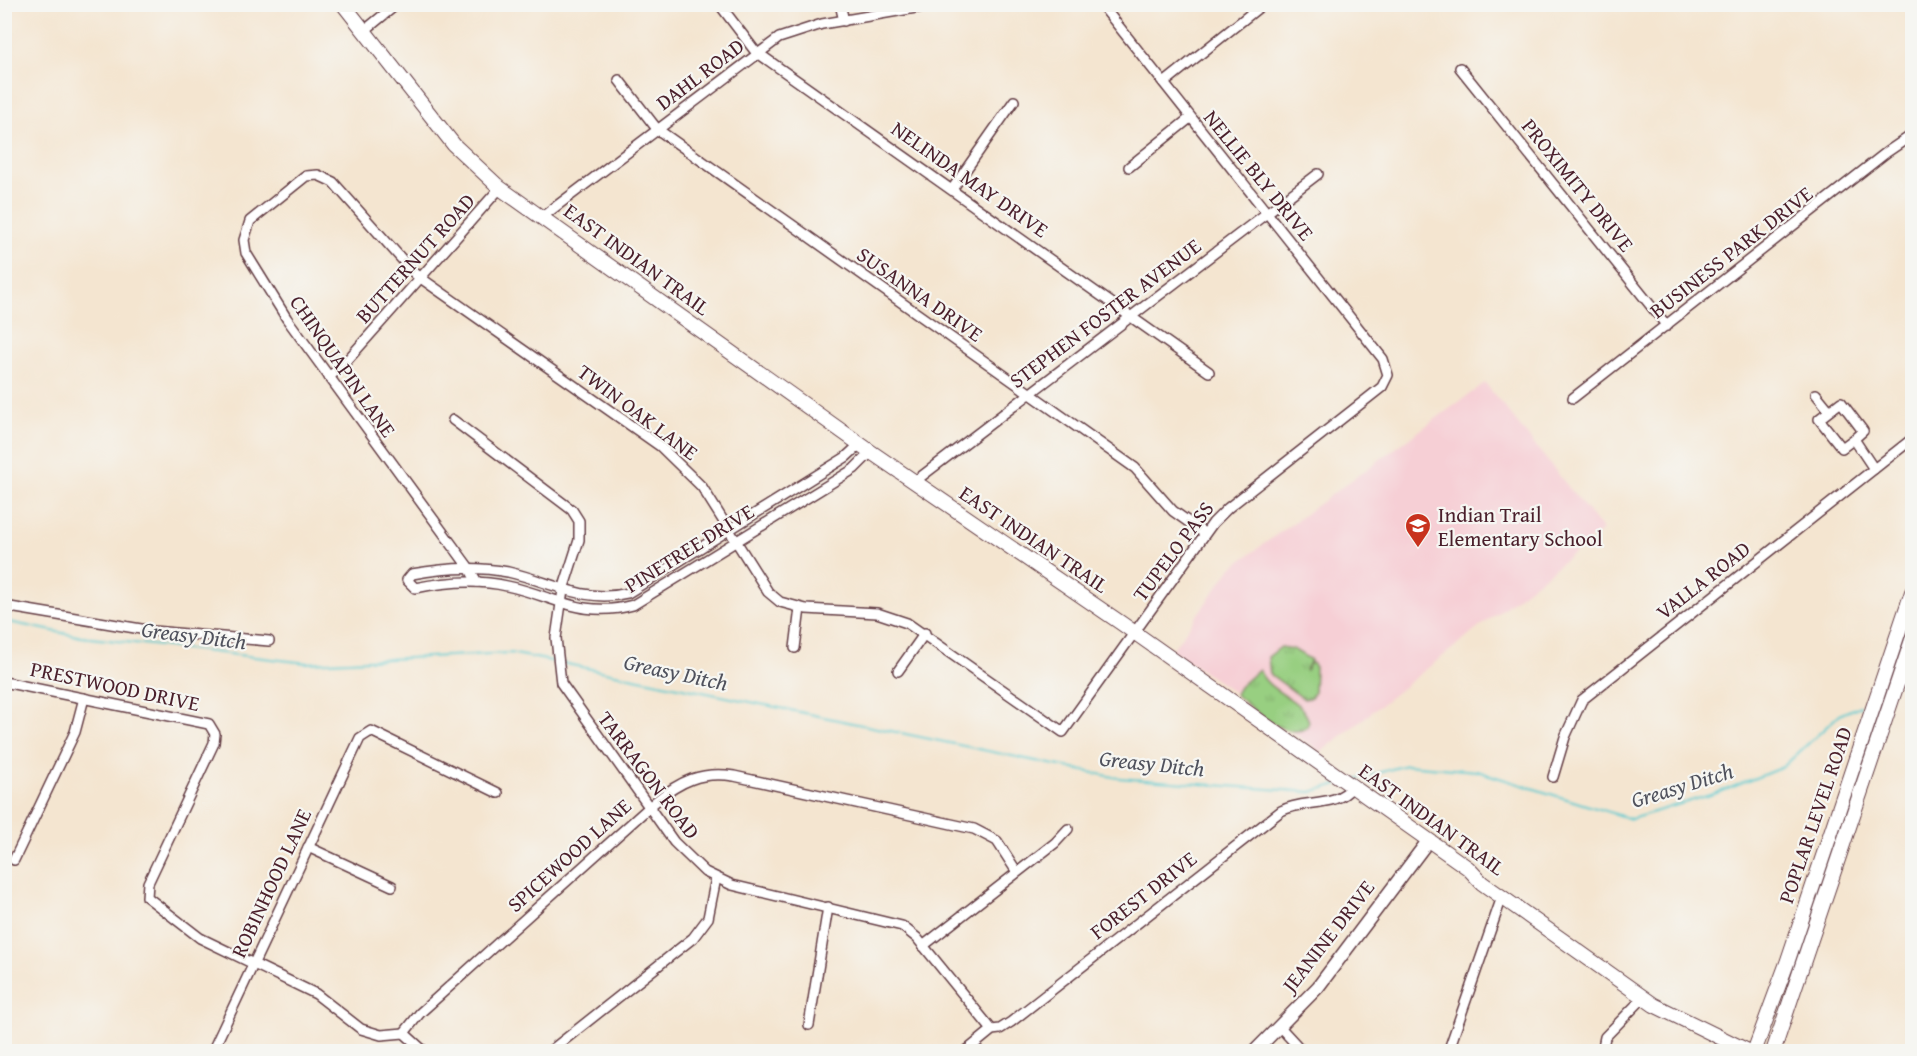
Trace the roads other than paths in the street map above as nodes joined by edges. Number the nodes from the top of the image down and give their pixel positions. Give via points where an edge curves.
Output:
1 (343, 4) edge
2 (397, 4) edge
3 (840, 4) edge
4 (939, 4) edge
5 (1101, 4) edge
6 (1263, 4) edge
7 (720, 6) edge
8 (844, 21) junction
9 (364, 31) junction
10 (758, 53) junction
11 (1460, 68) dead end
12 (619, 80) dead end
13 (1164, 83) junction
14 (1014, 101) dead end
15 (1190, 118) junction
16 (657, 129) junction
17 (1912, 135) edge
18 (1130, 167) dead end
19 (1318, 174) dead end
20 (306, 176) joint
21 (500, 188) junction
22 (952, 188) junction
23 (1267, 212) junction
24 (542, 217) junction
25 (421, 278) junction
26 (1132, 316) junction
27 (1666, 326) junction
28 (1388, 369) joint
29 (1209, 372) dead end
30 (329, 377) junction
31 (1029, 393) junction
32 (1816, 394) dead end
33 (1573, 398) dead end
34 (1829, 410) junction
35 (453, 420) dead end
36 (1854, 439) junction
37 (1912, 439) edge
38 (865, 448) junction
39 (1874, 469) junction
40 (914, 482) junction
41 (730, 531) junction
42 (1204, 533) junction
43 (738, 542) junction
44 (469, 568) junction
45 (477, 582) junction
46 (563, 590) junction
47 (1912, 592) edge
48 (563, 604) junction
49 (4, 606) edge
50 (800, 608) junction
51 (1133, 632) junction
52 (925, 633) junction
53 (1912, 640) edge
54 (269, 641) dead end
55 (795, 648) dead end
56 (898, 671) dead end
57 (4, 682) edge
58 (84, 698) junction
59 (1063, 732) joint
60 (1552, 777) dead end
61 (1352, 787) junction
62 (498, 793) dead end
63 (649, 808) junction
64 (1068, 830) dead end
65 (1428, 841) junction
66 (308, 847) junction
67 (14, 860) dead end
68 (1017, 872) junction
69 (716, 878) junction
70 (392, 886) dead end
71 (1502, 897) junction
72 (828, 907) junction
73 (923, 946) junction
74 (254, 964) junction
75 (1643, 998) junction
76 (809, 1025) dead end
77 (1280, 1027) junction
78 (992, 1030) junction
79 (404, 1034) junction
80 (212, 1052) edge
81 (425, 1052) edge
82 (549, 1052) edge
83 (964, 1052) edge
84 (1254, 1052) edge
85 (1303, 1052) edge
86 (1418, 1052) edge
87 (1428, 1052) edge
88 (1448, 1052) edge
89 (1602, 1052) edge
90 (1752, 1052) edge
91 (1773, 1052) edge

1 - 9 main road, EAST INDIAN TRAIL
2 - 9 street
3 - 8 street
4 - 8 street, DAHL ROAD
5 - 13 street, NELLIE BLY DRIVE
6 - 13 street
7 - 10 street, NELINDA MAY DRIVE
8 - 10 street, DAHL ROAD via 787,34
9 - 21 main road, EAST INDIAN TRAIL via 454,145
10 - 16 street, DAHL ROAD
10 - 22 street, NELINDA MAY DRIVE
11 - 27 street, PROXIMITY DRIVE
12 - 16 street, SUSANNA DRIVE
13 - 15 street, NELLIE BLY DRIVE
14 - 22 street
15 - 18 street
15 - 23 street, NELLIE BLY DRIVE
16 - 24 street, DAHL ROAD
16 - 31 street, SUSANNA DRIVE
17 - 27 street, BUSINESS PARK DRIVE
19 - 23 street, STEPHEN FOSTER AVENUE
20 - 25 street, TWIN OAK LANE via 318,175 333,182 402,262
20 - 30 street, CHINQUAPIN LANE via 250,221 244,233 244,247 281,310
21 - 24 main road, EAST INDIAN TRAIL
21 - 25 street, BUTTERNUT ROAD
22 - 26 street, NELINDA MAY DRIVE
23 - 26 street, STEPHEN FOSTER AVENUE
23 - 28 street, NELLIE BLY DRIVE
24 - 38 main road, EAST INDIAN TRAIL
25 - 30 street, BUTTERNUT ROAD
25 - 41 street, TWIN OAK LANE via 660,446 696,480
26 - 29 street, NELINDA MAY DRIVE
26 - 31 street, STEPHEN FOSTER AVENUE
27 - 33 street, BUSINESS PARK DRIVE
28 - 42 street, TUPELO PASS via 1382,387 1228,508
30 - 44 street, CHINQUAPIN LANE
31 - 40 street, STEPHEN FOSTER AVENUE
31 - 42 street, SUSANNA DRIVE via 1135,468 1173,511
32 - 34 street
34 - 36 street via 1841,402 1863,431
34 - 36 street via 1819,419 1842,448
35 - 46 street, TARRAGON ROAD via 572,510 579,520 579,540
36 - 39 street
37 - 39 street, VALLA ROAD
38 - 40 main road, EAST INDIAN TRAIL
38 - 41 street, PINETREE DRIVE
38 - 43 street, PINETREE DRIVE via 854,469
39 - 60 street, VALLA ROAD via 1582,700
40 - 51 main road, EAST INDIAN TRAIL
41 - 43 street, TWIN OAK LANE
41 - 46 street, PINETREE DRIVE via 628,593 592,597
42 - 51 street, TUPELO PASS
43 - 48 street, PINETREE DRIVE via 633,605 591,611
43 - 50 street, TWIN OAK LANE via 768,592 780,602
44 - 45 street, CHINQUAPIN LANE
44 - 45 street, PINETREE DRIVE via 412,574 407,580 415,588 455,581
44 - 46 street, PINETREE DRIVE via 523,576
45 - 48 street, PINETREE DRIVE via 519,589
46 - 48 street, TARRAGON ROAD
47 - 90 main road, POPLAR LEVEL ROAD via 1787,963
48 - 63 street, TARRAGON ROAD via 556,649 569,697
49 - 54 street via 153,631
50 - 52 street, TWIN OAK LANE via 877,613
50 - 55 street
51 - 59 street, TUPELO PASS
51 - 61 main road, EAST INDIAN TRAIL
52 - 56 street
52 - 59 street, TWIN OAK LANE
53 - 91 main road, POPLAR LEVEL ROAD
57 - 58 street, PRESTWOOD DRIVE
58 - 67 street via 75,732
58 - 74 street, PRESTWOOD DRIVE via 209,724 214,731 214,743 146,893 148,899 200,938
61 - 65 main road, EAST INDIAN TRAIL
61 - 78 street, FOREST DRIVE via 1337,799 1296,804 1281,811 1011,1022
62 - 66 street, ROBINHOOD LANE via 371,731 360,738
63 - 68 street, SPICEWOOD LANE via 672,787 688,779 714,774 734,776 981,831 1002,847
63 - 69 street, TARRAGON ROAD via 685,853
63 - 79 street, SPICEWOOD LANE via 420,1013
64 - 68 street
65 - 71 main road, EAST INDIAN TRAIL
65 - 77 street, JEANINE DRIVE via 1323,980
66 - 70 street
66 - 74 street, ROBINHOOD LANE
68 - 73 street
69 - 72 street, TARRAGON ROAD
69 - 82 street via 708,918 693,938
71 - 75 main road, EAST INDIAN TRAIL
71 - 88 street
72 - 73 street, TARRAGON ROAD via 897,923
72 - 76 street
73 - 78 street, TARRAGON ROAD
74 - 79 street via 316,994 367,1032
74 - 80 street, ROBINHOOD LANE
75 - 89 street via 1605,1037
75 - 90 main road, EAST INDIAN TRAIL
77 - 84 street, JEANINE DRIVE
77 - 85 street
78 - 83 street, FOREST DRIVE
79 - 81 street
86 - 87 street

